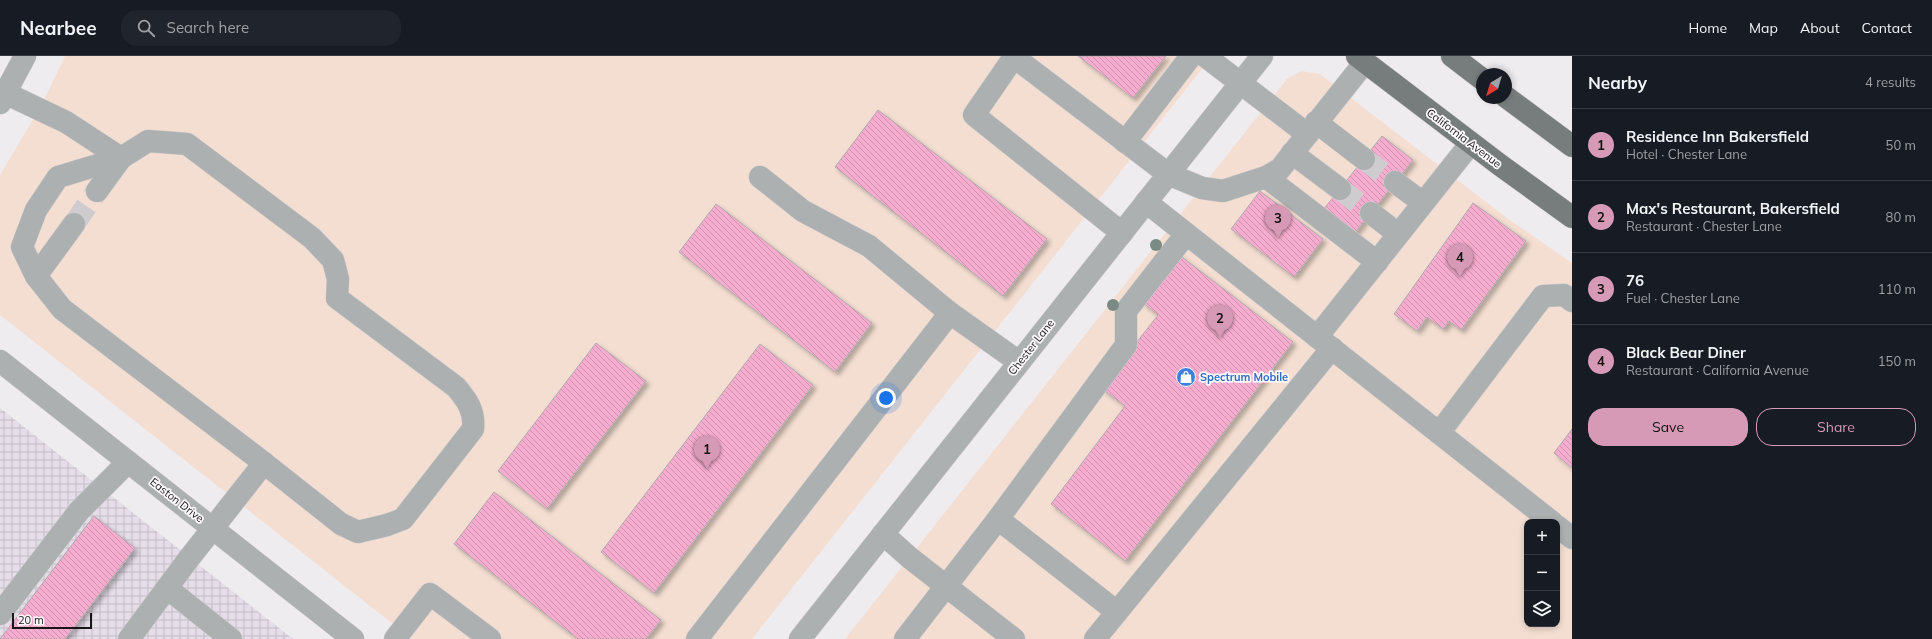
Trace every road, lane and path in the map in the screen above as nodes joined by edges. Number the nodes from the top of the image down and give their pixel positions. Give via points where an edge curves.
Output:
1 (1191, 56) edge
2 (1205, 56) edge
3 (1262, 56) edge
4 (1452, 56) edge
5 (1015, 57) edge
6 (1361, 59) edge
7 (17, 60) edge
8 (1476, 74) edge
9 (1240, 83) junction
10 (3, 98) edge
11 (1512, 101) edge
12 (1312, 128) junction
13 (1125, 142) junction
14 (1471, 143) junction
15 (1572, 146) edge
16 (1292, 153) junction
17 (121, 158) junction
18 (1364, 158) tunnel mouth
19 (1168, 174) junction
20 (760, 176) dead end
21 (1266, 177) junction
22 (1395, 182) tunnel mouth
23 (1340, 189) tunnel mouth
24 (97, 191) tunnel mouth
25 (1146, 202) junction
26 (1423, 203) junction
27 (1371, 213) tunnel mouth
28 (1572, 217) edge
29 (74, 224) tunnel mouth
30 (1122, 233) junction
31 (1186, 234) junction
32 (1398, 234) junction
33 (1377, 262) junction
34 (36, 276) junction
35 (1569, 294) edge
36 (950, 313) junction
37 (1324, 342) junction
38 (0, 361) edge
39 (1019, 362) junction
40 (1439, 433) junction
41 (128, 462) junction
42 (264, 463) junction
43 (998, 519) junction
44 (1548, 519) edge
45 (214, 528) junction
46 (1560, 528) edge
47 (883, 534) junction
48 (1572, 538) edge
49 (946, 586) junction
50 (167, 588) junction
51 (1117, 612) junction
52 (0, 614) edge
53 (129, 639) edge
54 (231, 639) edge
55 (353, 639) edge
56 (395, 639) edge
57 (490, 639) edge
58 (697, 639) edge
59 (800, 639) edge
60 (905, 639) edge
61 (1014, 639) edge
62 (1095, 639) edge

1 - 13 street
2 - 9 street
3 - 9 street, Chester Lane
4 - 8 main road
5 - 13 street
5 - 30 street via 974,114
6 - 12 street
6 - 14 main road, California Avenue
7 - 10 street
9 - 12 street
9 - 19 street, Chester Lane
10 - 17 street via 66,122
11 - 15 main road
12 - 16 street
12 - 18 street
13 - 19 street
14 - 26 street
14 - 28 main road, California Avenue
16 - 21 street via 1280,170
16 - 23 street
17 - 24 street
17 - 34 street via 58,177 36,210 22,247
17 - 42 street via 148,141 187,144 312,238 333,260 338,279 337,298 456,387 466,398 474,417 473,429 403,519 387,526 358,532 341,524
19 - 21 street via 1202,188 1223,191
19 - 25 street, Chester Lane
20 - 36 street via 803,211 869,246
21 - 33 street
22 - 26 street
25 - 30 street, Chester Lane
25 - 31 street
26 - 32 street
27 - 32 street
29 - 34 street
30 - 39 street, Chester Lane
31 - 37 street
31 - 43 street via 1126,311 1126,345
32 - 33 street
33 - 37 street
34 - 42 street via 62,309
35 - 40 street via 1543,296
36 - 39 street
36 - 58 street
37 - 40 street
37 - 51 street
38 - 41 street, Easton Drive
39 - 47 street, Chester Lane
40 - 44 street
41 - 45 street, Easton Drive
41 - 52 street via 79,511
42 - 45 street
43 - 49 street
43 - 51 street
45 - 50 street
45 - 55 street, Easton Drive
46 - 48 street
47 - 49 street
47 - 59 street, Chester Lane
49 - 60 street
49 - 61 street
50 - 53 street
50 - 54 street
51 - 62 street
56 - 57 street via 430,594

